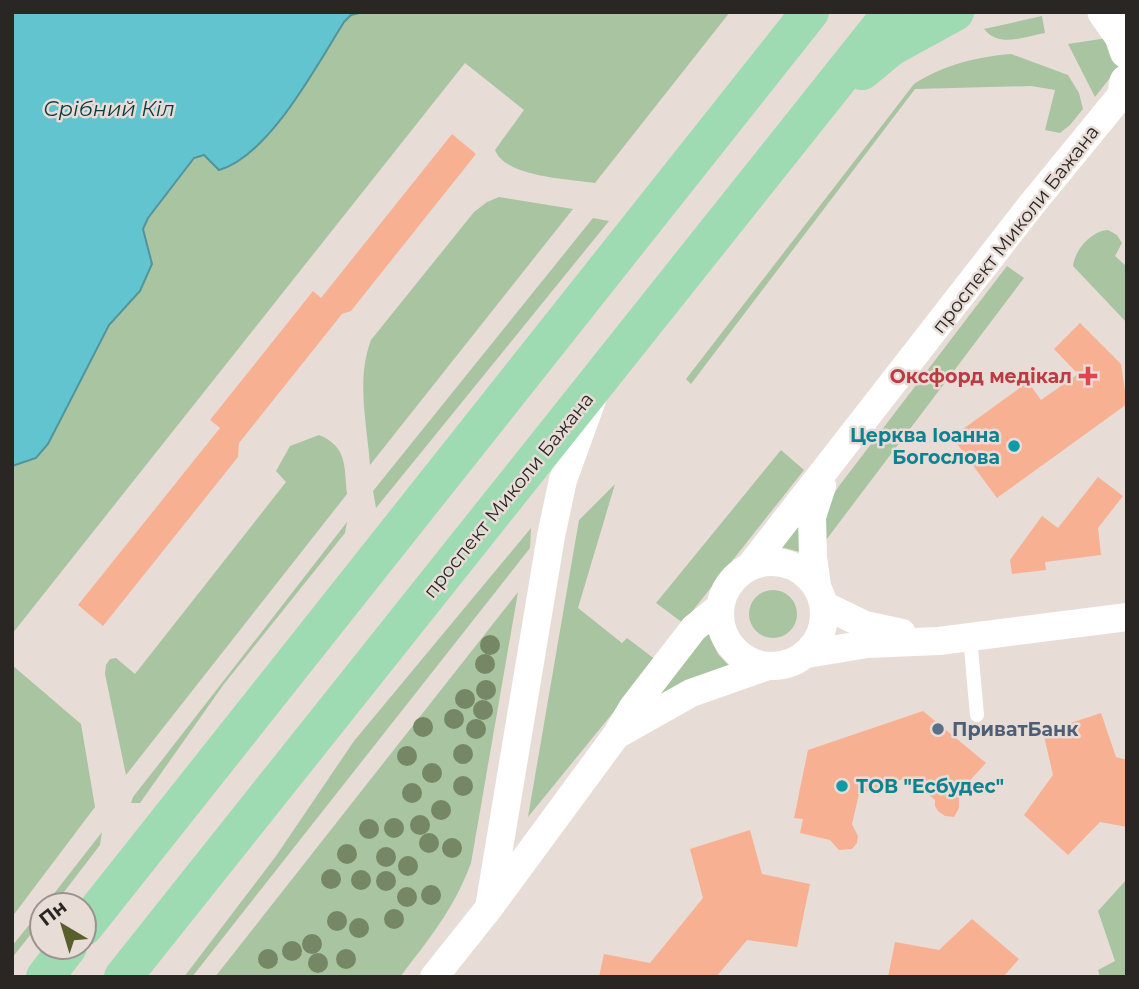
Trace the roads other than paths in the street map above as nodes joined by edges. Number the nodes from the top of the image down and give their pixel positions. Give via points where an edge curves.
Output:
1 (892, 12) edge
2 (955, 12) edge
3 (1105, 12) edge
4 (807, 15) edge
5 (1127, 51) edge
6 (1127, 86) edge
7 (813, 111) junction
8 (598, 382) junction
9 (827, 470) junction
10 (751, 565) junction
11 (821, 596) junction
12 (719, 608) junction
13 (1127, 617) edge
14 (970, 637) junction
15 (939, 641) junction
16 (807, 654) junction
17 (765, 667) junction
18 (977, 715) dead end
19 (617, 734) junction
20 (489, 908) junction
21 (98, 909) edge
22 (57, 961) edge
23 (128, 973) edge
24 (44, 977) edge
25 (434, 977) edge

1 - 7 highway, проспект Миколи Бажана
2 - 7 highway via 891,47
3 - 5 street
4 - 21 highway
6 - 9 street, проспект Миколи Бажана
7 - 8 highway, проспект Миколи Бажана
8 - 20 street via 563,480 551,536
8 - 23 highway, проспект Миколи Бажана
9 - 10 street, проспект Миколи Бажана
9 - 11 street, проспект Миколи Бажана via 812,517
10 - 11 street via 775,561 799,569
10 - 12 street via 724,590
11 - 15 street via 865,625
11 - 16 street via 824,623
12 - 17 street via 720,628 730,647 746,661
12 - 19 street via 694,628
13 - 14 street
14 - 15 street
14 - 18 lane
15 - 16 street
16 - 17 street via 788,665
17 - 19 street via 691,693
19 - 20 street
20 - 25 street
22 - 24 highway

